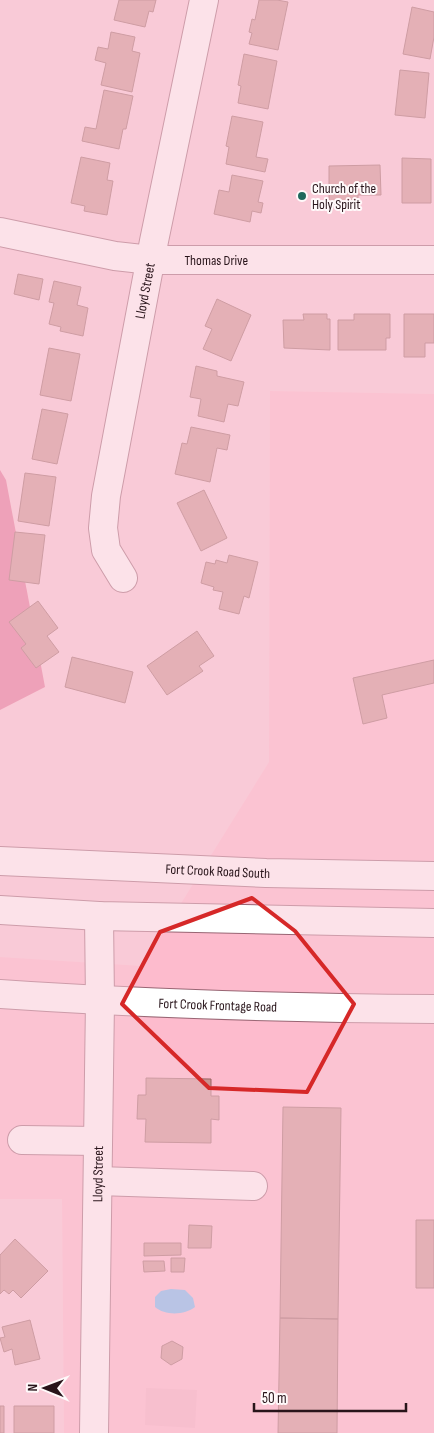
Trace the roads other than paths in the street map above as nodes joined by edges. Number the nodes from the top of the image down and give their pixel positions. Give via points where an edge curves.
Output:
1 (204, 0) edge
2 (0, 232) edge
3 (151, 260) junction
4 (434, 260) edge
5 (123, 578) dead end
6 (0, 860) edge
7 (434, 876) edge
8 (0, 910) edge
9 (99, 916) junction
10 (434, 923) edge
11 (0, 994) edge
12 (100, 1001) junction
13 (434, 1009) edge
14 (22, 1140) dead end
15 (98, 1141) junction
16 (98, 1181) junction
17 (253, 1186) dead end
18 (94, 1433) edge

1 - 3 street, Lloyd Street
2 - 3 street, Thomas Drive via 115,256
3 - 4 street, Thomas Drive
3 - 5 street, Lloyd Street via 106,496 103,528 106,550
6 - 7 street, Fort Crook Road South via 266,873
8 - 9 street
9 - 10 street
9 - 12 street, Lloyd Street
11 - 12 street, Fort Crook Frontage Road
12 - 13 street, Fort Crook Frontage Road
12 - 15 street, Lloyd Street
14 - 15 street
15 - 16 street, Lloyd Street
16 - 17 street
16 - 18 street, Lloyd Street

